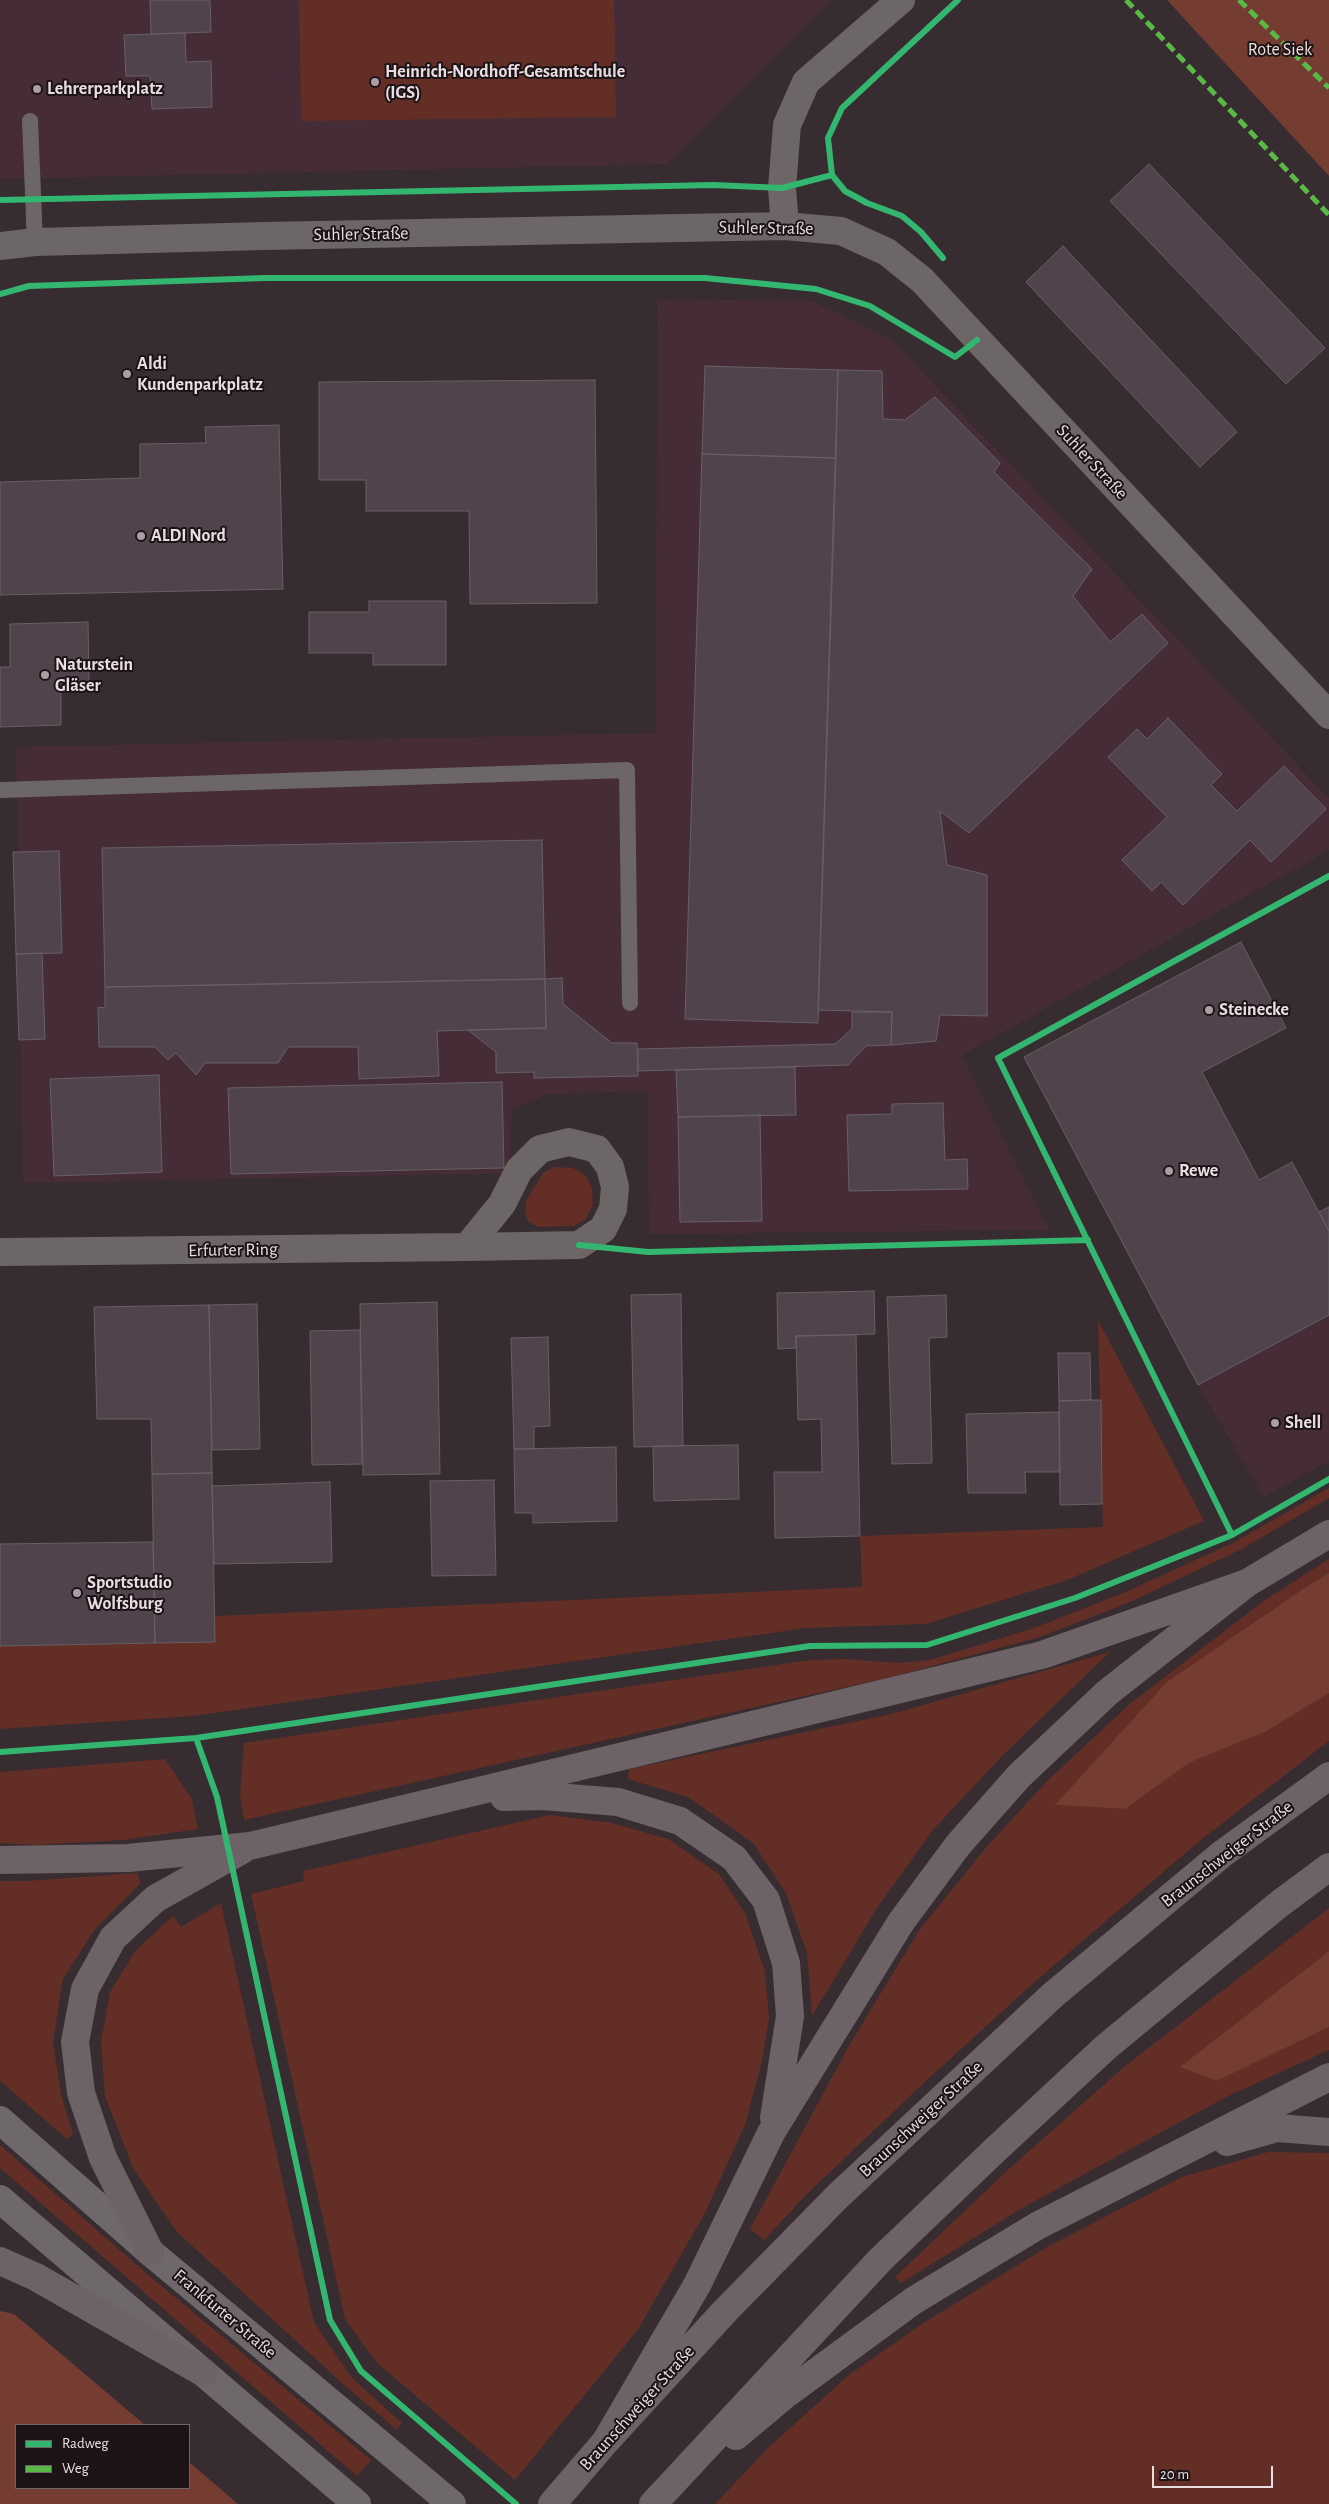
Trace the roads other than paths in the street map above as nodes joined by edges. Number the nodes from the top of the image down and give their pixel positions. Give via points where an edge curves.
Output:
1 (902, 0) edge
2 (30, 121) dead end
3 (785, 226) junction
4 (35, 242) junction
5 (0, 246) edge
6 (1329, 715) edge
7 (0, 790) edge
8 (630, 1003) dead end
9 (467, 1247) junction
10 (0, 1252) edge
11 (1329, 1534) edge
12 (1247, 1583) junction
13 (1329, 1776) edge
14 (458, 1797) junction
15 (250, 1846) junction
16 (0, 1860) edge
17 (1329, 1868) edge
18 (1329, 2077) edge
19 (0, 2120) edge
20 (1329, 2132) edge
21 (771, 2133) junction
22 (1172, 2156) junction
23 (0, 2199) edge
24 (150, 2252) junction
25 (0, 2261) edge
26 (204, 2374) junction
27 (606, 2441) junction
28 (350, 2498) edge
29 (452, 2504) edge
30 (552, 2504) edge
31 (654, 2504) edge

1 - 3 street via 806,82 787,125 782,188
2 - 4 lane
3 - 4 street, Suhler Straße
3 - 6 street, Suhler Straße via 841,231 887,252 922,280
4 - 5 street, Suhler Straße
7 - 8 lane via 627,770
9 - 9 street, Erfurter Ring via 579,1245 603,1229 613,1209 615,1187 610,1167 597,1149 570,1142 540,1149 519,1170 502,1204
9 - 10 street, Erfurter Ring
11 - 12 highway
12 - 14 highway via 1042,1655
12 - 21 highway via 1108,1692 1019,1776 958,1845 901,1922
13 - 27 highway, Braunschweiger Straße via 1222,1854 1053,1995 838,2196 726,2310
14 - 15 highway
14 - 21 highway via 543,1796 618,1802 680,1821 734,1858 766,1900 786,1963 790,2016
15 - 16 highway via 128,1858
15 - 24 highway via 155,1899 113,1938 85,1989 75,2042 81,2093 103,2158
17 - 31 highway via 1278,1905 1106,2047 994,2151 880,2260
18 - 22 highway
19 - 24 street, Frankfurter Straße
20 - 22 highway via 1277,2128
21 - 27 highway via 697,2285
22 - 31 highway via 1037,2226 913,2301 785,2395
23 - 26 street
24 - 29 street, Frankfurter Straße
25 - 26 highway via 36,2277
26 - 28 street
27 - 30 highway, Braunschweiger Straße

